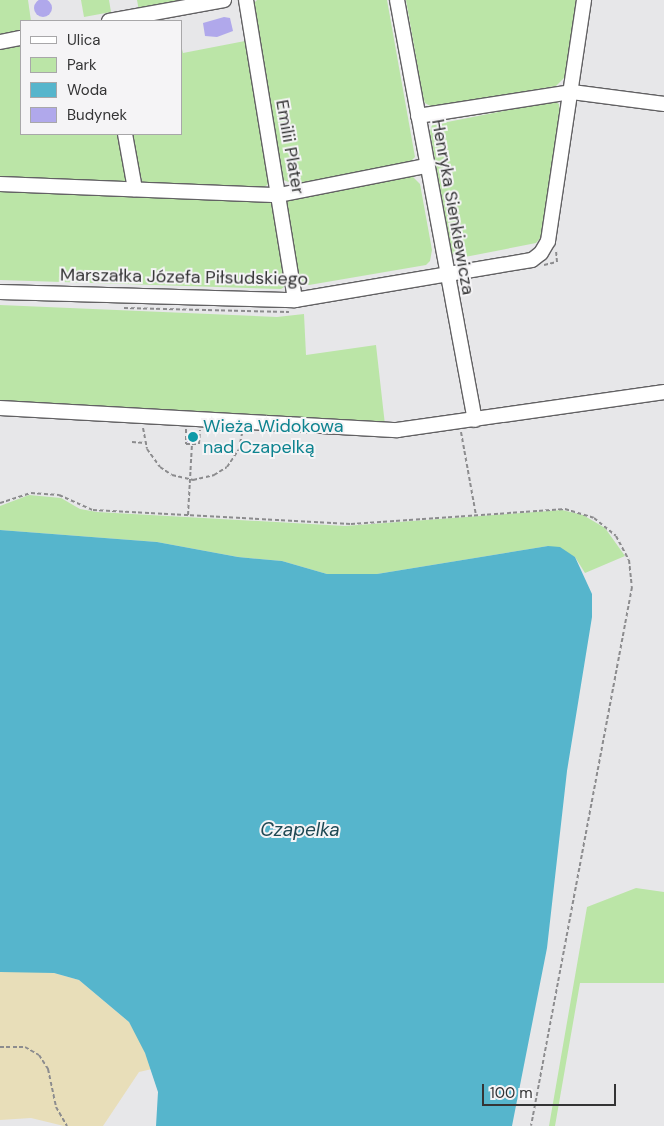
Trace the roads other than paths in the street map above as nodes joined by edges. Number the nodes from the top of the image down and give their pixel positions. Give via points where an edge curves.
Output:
1 (224, 0) edge
2 (246, 0) edge
3 (397, 0) edge
4 (584, 0) edge
5 (114, 20) edge
6 (20, 38) edge
7 (0, 42) edge
8 (572, 92) junction
9 (664, 104) edge
10 (418, 116) junction
11 (125, 135) edge
12 (426, 166) junction
13 (0, 184) edge
14 (135, 189) junction
15 (279, 194) junction
16 (445, 276) junction
17 (0, 292) edge
18 (295, 300) junction
19 (664, 392) edge
20 (0, 408) edge
21 (475, 420) junction

1 - 5 street
2 - 15 street, Emilii Plater
3 - 10 street, Henryka Sienkiewicza
4 - 8 street
6 - 7 street
8 - 9 street
8 - 10 street
8 - 16 street, Marszałka Józefa Piłsudskiego via 548,241 541,253 532,260
10 - 12 street, Henryka Sienkiewicza
11 - 14 street
12 - 15 street
12 - 16 street, Henryka Sienkiewicza
13 - 14 street
14 - 15 street
15 - 18 street, Emilii Plater
16 - 18 street, Marszałka Józefa Piłsudskiego
16 - 21 street, Henryka Sienkiewicza
17 - 18 street, Marszałka Józefa Piłsudskiego
19 - 21 street
20 - 21 street via 397,430

